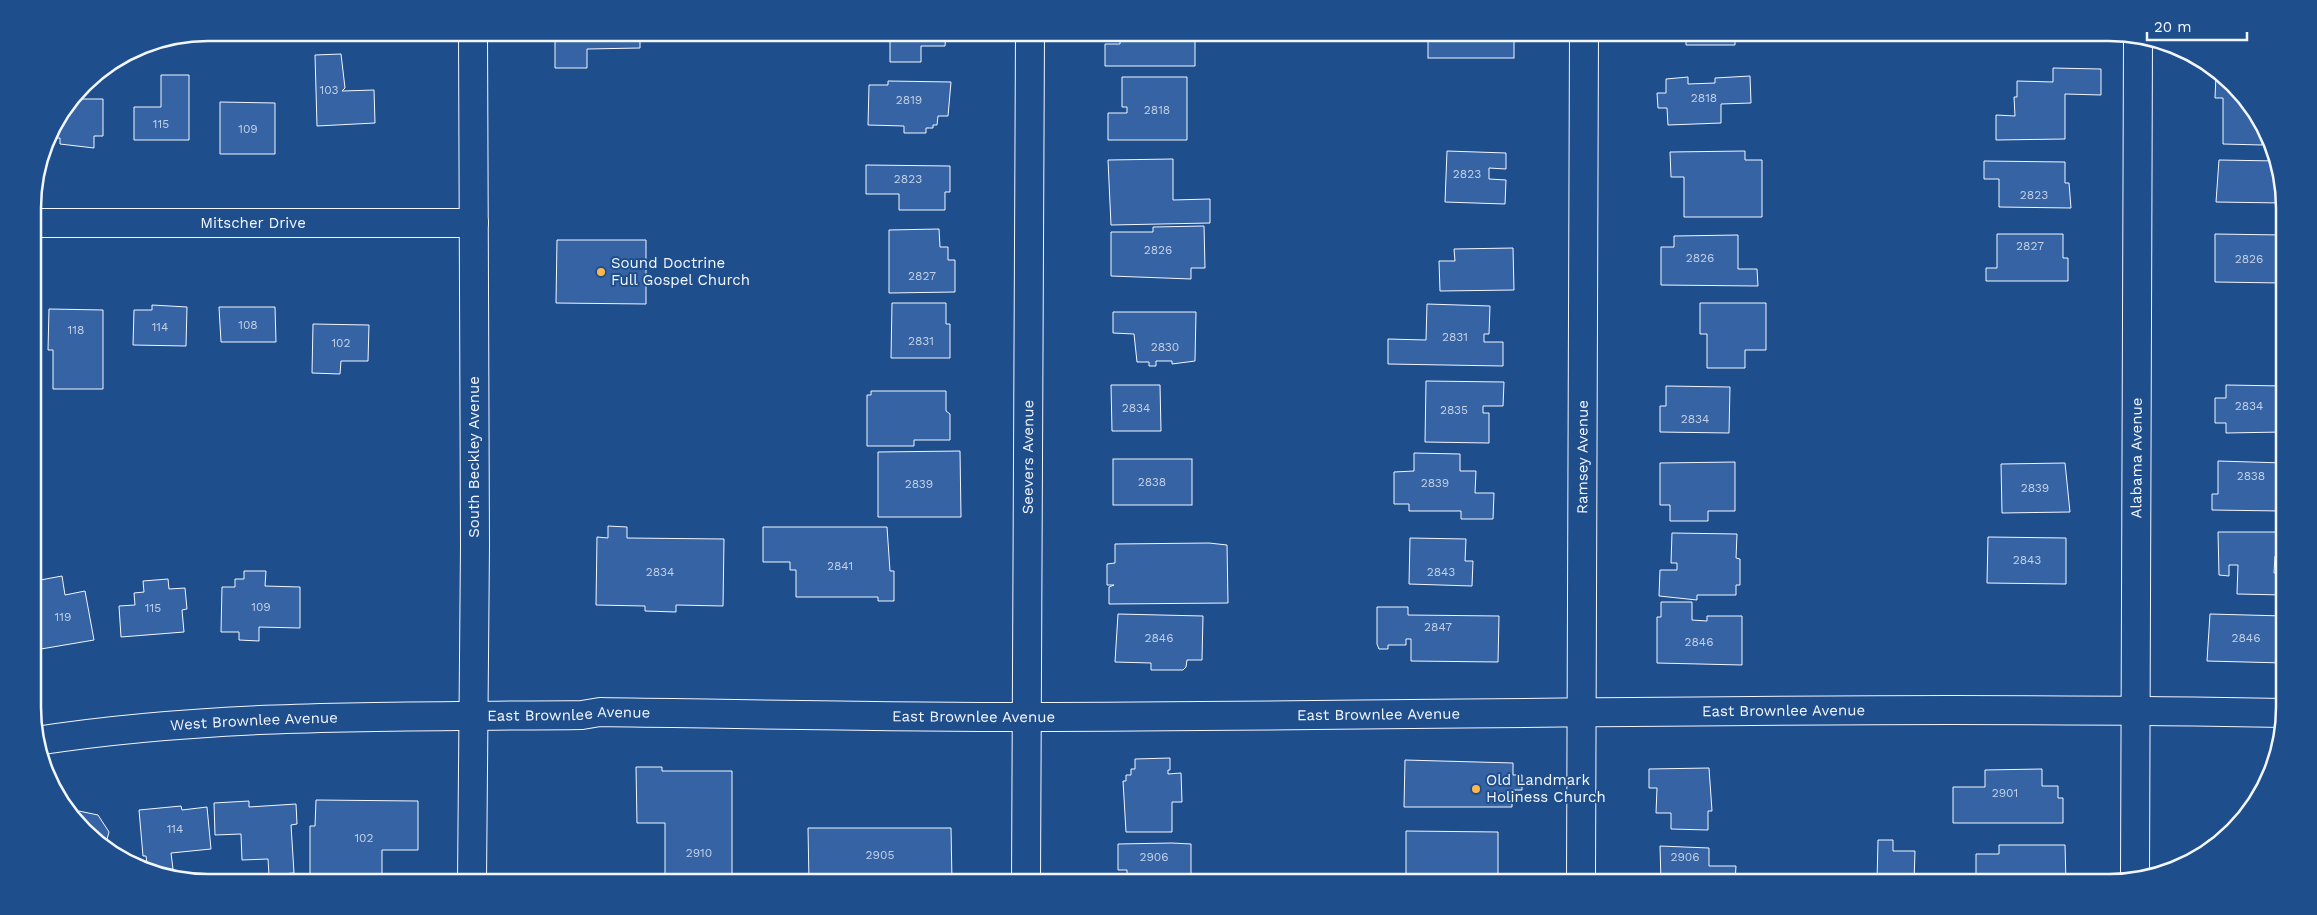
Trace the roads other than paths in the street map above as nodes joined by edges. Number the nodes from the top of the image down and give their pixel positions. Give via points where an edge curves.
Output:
1 (1584, 41) edge
2 (473, 42) edge
3 (1030, 42) edge
4 (2138, 44) edge
5 (42, 223) edge
6 (474, 223) junction
7 (2136, 710) junction
8 (1582, 712) junction
9 (2275, 713) edge
10 (473, 716) junction
11 (1027, 717) junction
12 (44, 740) edge
13 (2135, 872) edge
14 (1581, 873) edge
15 (472, 874) edge
16 (1026, 874) edge

1 - 8 street, Ramsey Avenue
2 - 6 street, South Beckley Avenue
3 - 11 street, Seevers Avenue
4 - 7 street, Alabama Avenue
5 - 6 street, Mitscher Drive
6 - 10 street, South Beckley Avenue
7 - 8 street, East Brownlee Avenue
7 - 9 street, East Brownlee Avenue
7 - 13 street, Alabama Avenue
8 - 11 street, East Brownlee Avenue
8 - 14 street, Ramsey Avenue
10 - 11 street, East Brownlee Avenue via 600,712
10 - 12 street, West Brownlee Avenue via 290,717 176,724
10 - 15 street, South Beckley Avenue
11 - 16 street, Seevers Avenue

